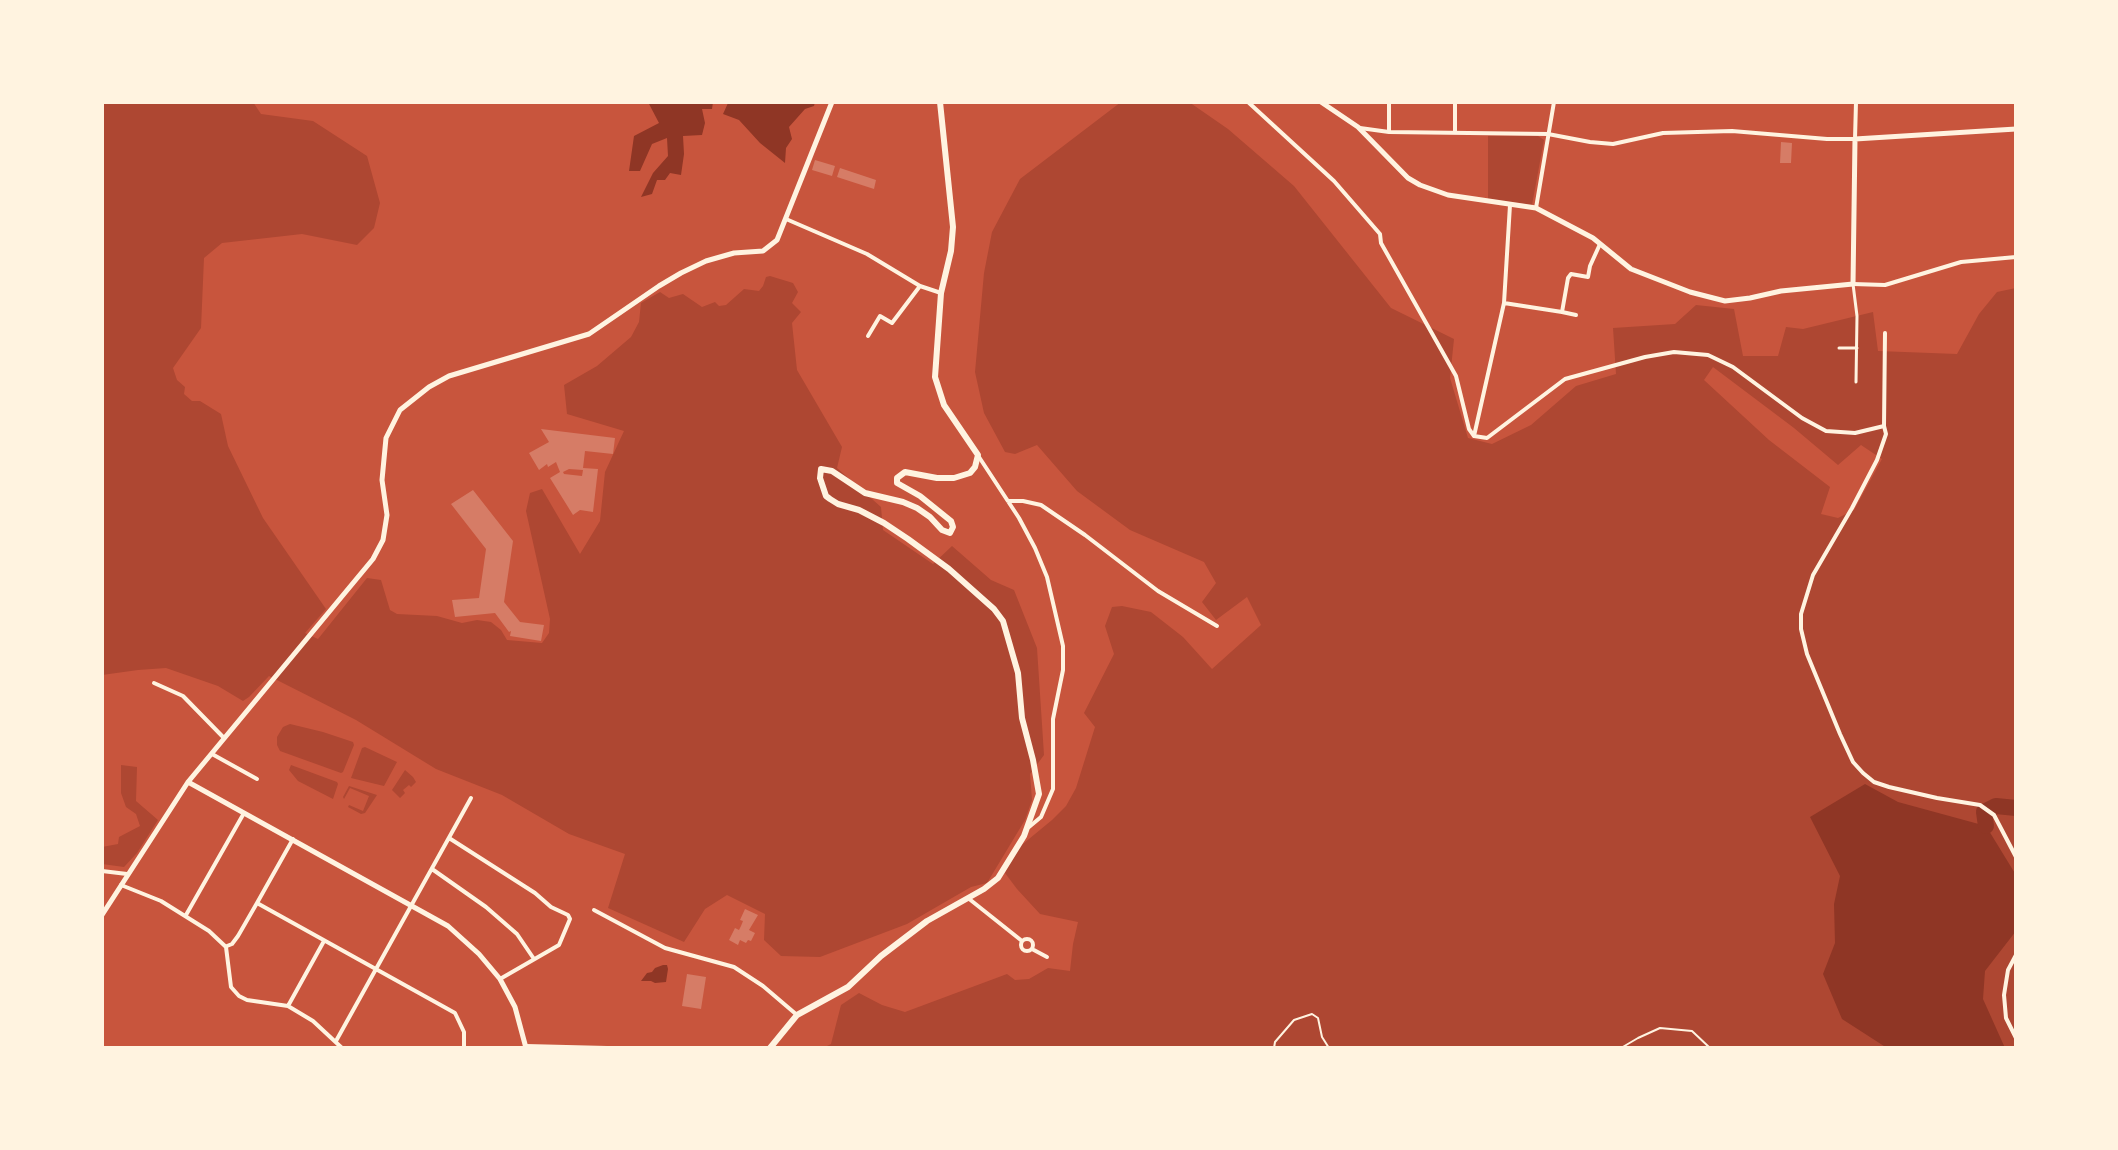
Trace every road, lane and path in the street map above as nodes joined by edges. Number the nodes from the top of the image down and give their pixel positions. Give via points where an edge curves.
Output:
1 (832, 102) edge
2 (940, 102) edge
3 (1248, 102) edge
4 (1321, 102) edge
5 (1389, 102) edge
6 (1455, 102) edge
7 (1554, 102) edge
8 (1856, 102) edge
9 (1358, 127) junction
10 (2016, 129) edge
11 (1389, 132) junction
12 (1455, 132) junction
13 (1548, 134) junction
14 (1855, 139) junction
15 (1510, 205) junction
16 (1536, 208) junction
17 (786, 219) junction
18 (1600, 244) junction
19 (2016, 257) edge
20 (1853, 284) junction
21 (920, 286) junction
22 (941, 293) junction
23 (1504, 303) junction
24 (1562, 312) junction
25 (1576, 315) dead end
26 (1885, 333) dead end
27 (868, 336) dead end
28 (1839, 348) dead end
29 (1857, 348) junction
30 (1856, 382) dead end
31 (1884, 426) junction
32 (1474, 436) junction
33 (978, 455) junction
34 (1008, 501) junction
35 (1217, 626) dead end
36 (154, 683) dead end
37 (225, 739) junction
38 (212, 754) junction
39 (257, 779) dead end
40 (188, 782) junction
41 (471, 798) dead end
42 (244, 813) junction
43 (1026, 830) junction
44 (449, 838) junction
45 (293, 839) junction
46 (2016, 857) edge
47 (432, 869) junction
48 (102, 871) edge
49 (127, 874) junction
50 (121, 885) junction
51 (968, 898) junction
52 (257, 903) junction
53 (411, 905) junction
54 (594, 910) dead end
55 (102, 915) edge
56 (186, 916) junction
57 (324, 941) junction
58 (226, 947) junction
59 (2016, 955) edge
60 (1047, 957) dead end
61 (535, 959) junction
62 (376, 969) junction
63 (500, 979) junction
64 (288, 1006) junction
65 (797, 1015) junction
66 (2016, 1038) edge
67 (336, 1041) junction
68 (526, 1047) edge
69 (342, 1048) edge
70 (464, 1048) edge
71 (607, 1048) edge
72 (770, 1048) edge
73 (1274, 1048) edge
74 (1329, 1048) edge
75 (1621, 1048) edge
76 (1710, 1048) edge

1 - 17 street
2 - 22 main road via 953,227
3 - 32 street via 1334,181 1380,234 1456,376
4 - 9 street
5 - 11 street
6 - 12 street
7 - 13 street
8 - 14 street
9 - 11 street
9 - 15 street via 1420,185
10 - 14 street
11 - 12 street
12 - 13 street
13 - 14 street via 1613,144 1663,133 1716,131
13 - 16 street
14 - 20 street
15 - 16 street
15 - 23 street
16 - 18 street
17 - 21 street via 867,254
17 - 37 street via 777,240 763,251 706,261 589,334 449,376 400,410 386,438 382,480 387,515 378,552
18 - 20 street via 1631,269 1725,301
18 - 24 street via 1588,277 1568,278
19 - 20 street via 1961,262 1885,285
20 - 29 street
21 - 22 street
21 - 27 street via 892,323 880,316
22 - 33 main road via 935,377 944,405
23 - 24 street
23 - 32 street
24 - 25 street
26 - 31 street
28 - 29 street
29 - 30 street
31 - 32 street via 1855,433 1826,431 1733,367 1708,355 1674,352 1565,379 1487,438
31 - 46 street via 1877,460 1813,575 1801,614 1807,654 1853,762 1863,773 1889,787 1980,805 1994,815
33 - 34 street
33 - 43 main road via 975,467 962,476 905,472 897,478 951,521 950,533 917,508 865,493 832,471 821,469 820,478 826,496 908,539 949,569 1003,621 1039,786
34 - 35 street via 1041,505 1158,591
34 - 43 street via 1047,577 1063,646 1053,719 1053,789 1041,817
36 - 37 street via 183,696
37 - 38 street
38 - 39 street
38 - 40 street
40 - 42 street
40 - 49 street
41 - 44 street
42 - 45 street
42 - 56 street
43 - 51 main road via 998,878
44 - 47 street
44 - 61 street via 568,915 559,945
45 - 52 street
45 - 53 street
47 - 53 street
47 - 61 street via 517,934
48 - 49 street
49 - 50 street
50 - 55 street
50 - 56 street
51 - 60 street via 1022,941 1023,950
51 - 65 main road via 927,921 848,987
52 - 57 street
52 - 58 street
53 - 62 street
53 - 63 street via 463,938
54 - 65 street via 665,948 734,967
56 - 58 street
57 - 62 street
57 - 64 street
58 - 64 street via 231,987 239,996
59 - 66 street via 2004,995 2006,1018
61 - 63 street
62 - 67 street
62 - 70 street via 455,1013
63 - 68 street via 515,1007
64 - 67 street
65 - 72 main road
67 - 69 street
68 - 71 street
73 - 74 path via 1294,1020 1312,1014
75 - 76 path via 1660,1028 1692,1031

